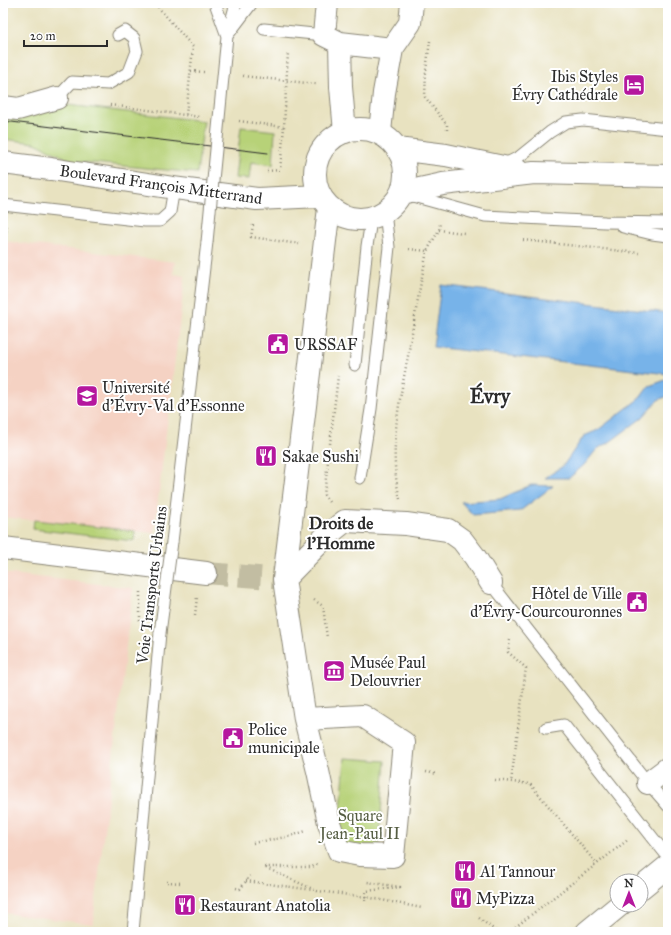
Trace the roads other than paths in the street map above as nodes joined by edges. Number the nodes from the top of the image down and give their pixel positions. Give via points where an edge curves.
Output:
1 (215, 3) edge
2 (236, 3) edge
3 (252, 3) edge
4 (327, 3) edge
5 (412, 3) edge
6 (264, 29) dead end
7 (118, 35) dead end
8 (227, 36) junction
9 (332, 39) junction
10 (392, 49) junction
11 (57, 98) joint
12 (3, 107) edge
13 (668, 129) edge
14 (344, 132) junction
15 (380, 132) junction
16 (397, 149) junction
17 (3, 163) edge
18 (502, 166) junction
19 (534, 173) junction
20 (668, 176) edge
21 (174, 188) junction
22 (401, 193) junction
23 (324, 202) junction
24 (3, 205) edge
25 (378, 216) junction
26 (605, 222) junction
27 (668, 223) edge
28 (668, 236) edge
29 (355, 365) dead end
30 (360, 478) dead end
31 (3, 548) edge
32 (206, 573) tunnel mouth
33 (284, 579) junction
34 (491, 583) joint
35 (305, 719) junction
36 (546, 728) dead end
37 (668, 768) edge
38 (648, 783) junction
39 (668, 806) edge
40 (668, 858) edge
41 (668, 866) edge
42 (649, 881) edge
43 (610, 913) edge
44 (133, 932) edge
45 (587, 932) edge

1 - 8 lane, bridge
2 - 8 lane, bridge
3 - 8 lane, bridge
4 - 9 street
5 - 10 street via 410,23
6 - 9 lane
7 - 11 lane via 125,31 134,38 137,51 129,72 108,84 72,82
8 - 44 lane, Voie Transports Urbains, bridge via 207,242 160,633
9 - 10 street
9 - 14 street
10 - 15 street
11 - 12 street via 18,109
13 - 18 lane via 583,120 566,122 519,157
14 - 15 street via 360,129
14 - 23 street via 329,141 320,153 315,167 315,182
15 - 16 street via 390,139
16 - 18 street
16 - 22 street via 404,163 405,178
17 - 21 street, Boulevard François Mitterrand
18 - 19 street
19 - 20 street
19 - 22 street via 444,184
21 - 23 street, Boulevard François Mitterrand via 257,199
21 - 24 lane via 170,212 160,221
22 - 25 street via 394,204
22 - 26 lane via 485,216
23 - 25 street via 342,216 356,220
23 - 33 street
25 - 29 lane via 367,246
25 - 30 lane via 389,247 388,262 371,409
26 - 27 lane
26 - 28 lane
31 - 32 street
33 - 34 street via 344,521 406,524 448,530 462,540 476,557
33 - 35 street
34 - 38 lane
35 - 35 street via 329,823 339,852 393,856 404,743 363,716
36 - 40 lane via 564,725
37 - 38 street
38 - 39 lane
41 - 42 street
43 - 45 street

